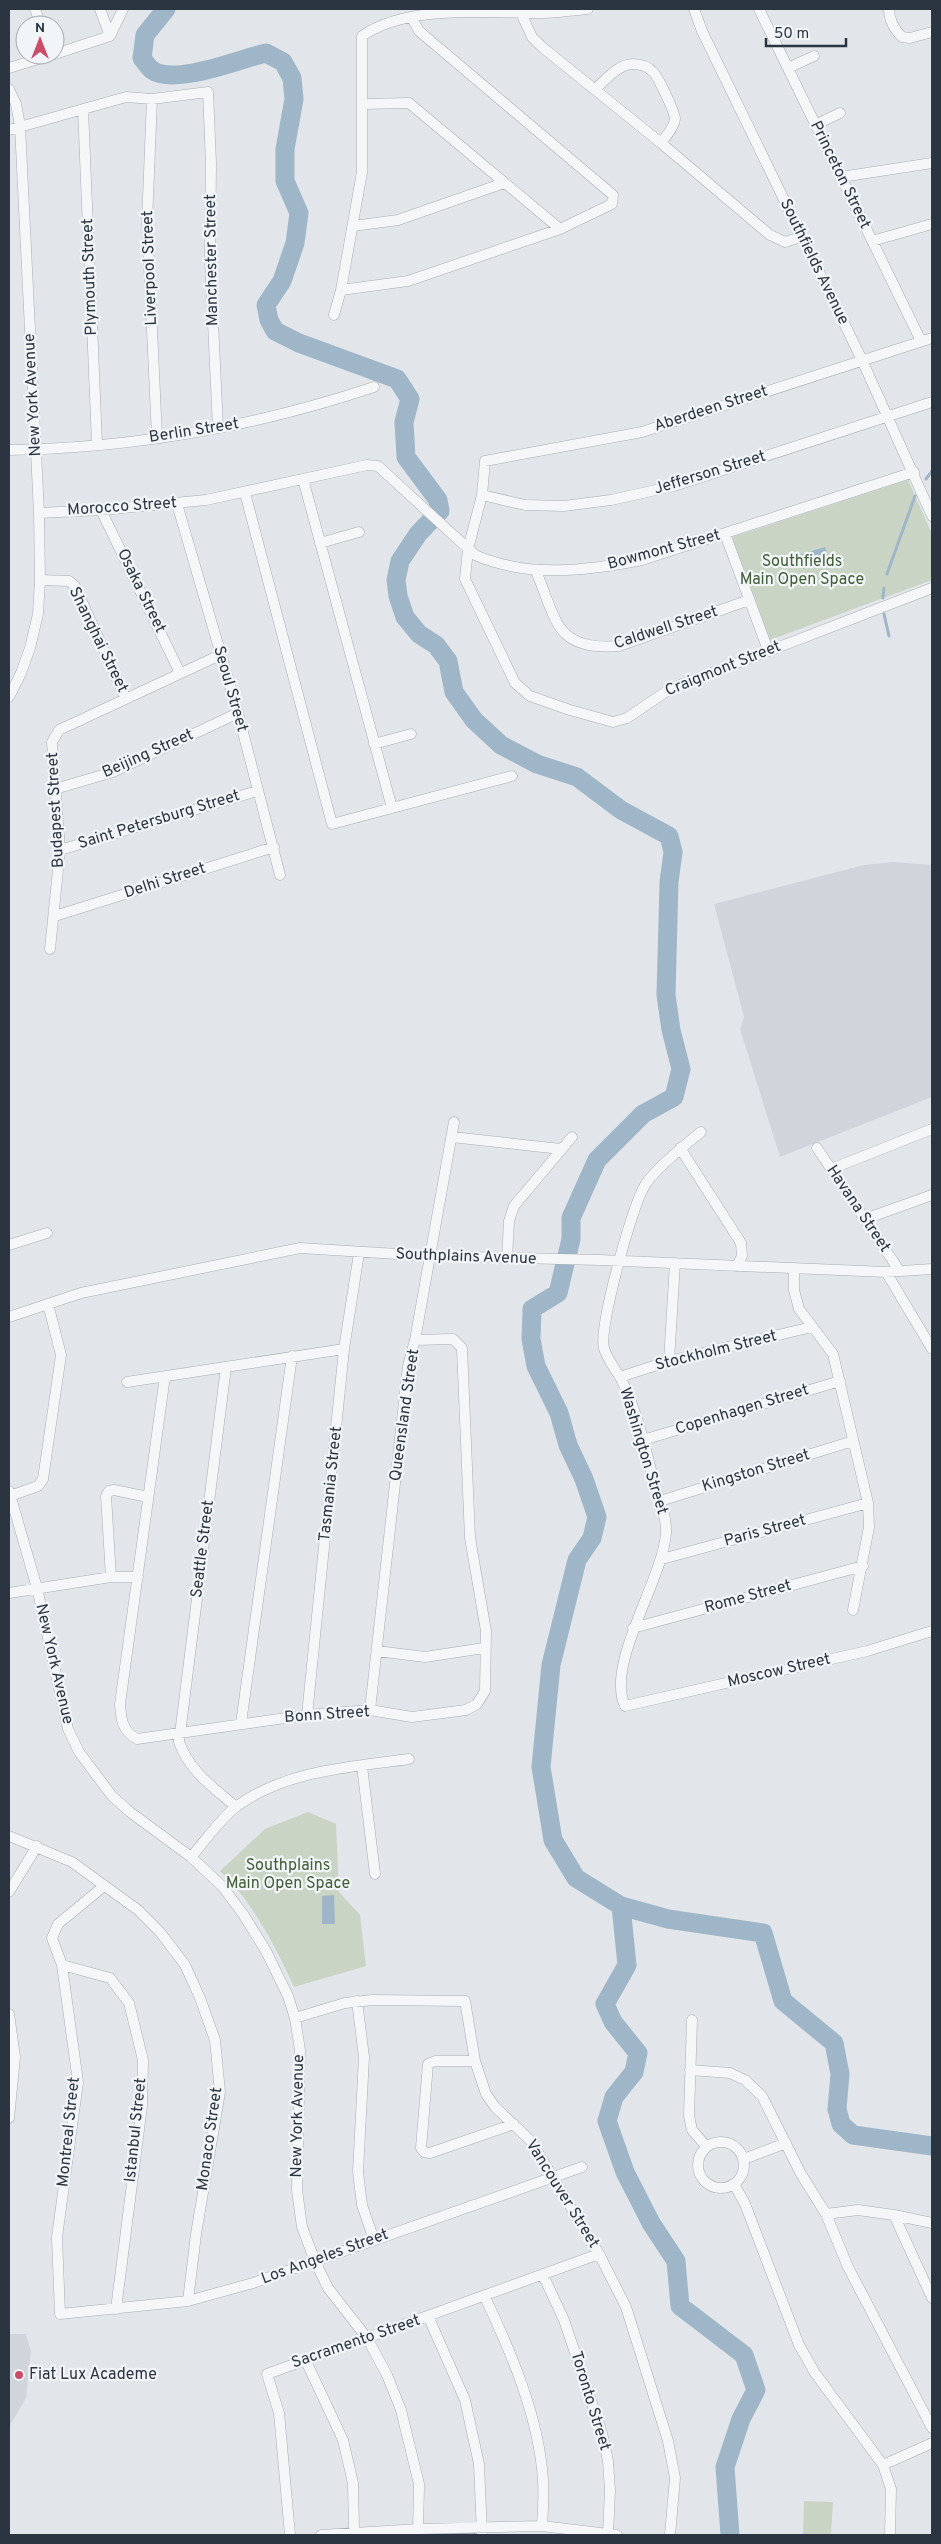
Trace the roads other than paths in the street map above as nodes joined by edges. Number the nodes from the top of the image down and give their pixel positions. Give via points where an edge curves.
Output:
1 (100, 9) edge
2 (123, 9) edge
3 (588, 9) edge
4 (694, 9) edge
5 (759, 9) edge
6 (889, 9) edge
7 (521, 13) junction
8 (412, 18) junction
9 (932, 32) edge
10 (110, 36) junction
11 (65, 50) edge
12 (814, 56) dead end
13 (788, 68) junction
14 (9, 89) edge
15 (595, 89) junction
16 (152, 100) junction
17 (362, 104) junction
18 (83, 109) junction
19 (840, 112) dead end
20 (815, 125) junction
21 (20, 126) junction
22 (9, 130) edge
23 (661, 143) junction
24 (932, 163) edge
25 (841, 176) junction
26 (504, 183) junction
27 (932, 224) edge
28 (353, 226) junction
29 (560, 229) junction
30 (801, 237) junction
31 (872, 241) junction
32 (341, 290) junction
33 (334, 315) dead end
34 (932, 338) edge
35 (921, 341) junction
36 (862, 360) junction
37 (374, 388) dead end
38 (932, 402) edge
39 (889, 417) junction
40 (218, 428) junction
41 (158, 437) junction
42 (97, 444) junction
43 (9, 450) edge
44 (36, 450) junction
45 (485, 461) joint
46 (914, 472) junction
47 (303, 479) junction
48 (245, 493) junction
49 (482, 495) junction
50 (206, 500) joint
51 (177, 504) junction
52 (101, 510) junction
53 (39, 513) junction
54 (932, 516) edge
55 (359, 532) dead end
56 (725, 534) junction
57 (320, 543) junction
58 (468, 549) junction
59 (536, 570) junction
60 (40, 580) junction
61 (932, 588) edge
62 (749, 600) junction
63 (768, 650) junction
64 (220, 655) junction
65 (180, 673) junction
66 (9, 698) edge
67 (126, 699) junction
68 (238, 713) junction
69 (410, 734) dead end
70 (374, 744) junction
71 (512, 776) dead end
72 (56, 789) junction
73 (257, 791) junction
74 (392, 808) junction
75 (274, 846) junction
76 (60, 850) junction
77 (280, 875) dead end
78 (55, 916) junction
79 (50, 949) dead end
80 (454, 1122) dead end
81 (932, 1129) edge
82 (701, 1132) dead end
83 (452, 1137) junction
84 (572, 1137) dead end
85 (680, 1148) junction
86 (817, 1148) dead end
87 (561, 1149) junction
88 (831, 1169) junction
89 (932, 1195) edge
90 (865, 1219) junction
91 (47, 1233) dead end
92 (9, 1245) edge
93 (359, 1253) junction
94 (430, 1256) junction
95 (507, 1259) junction
96 (620, 1261) junction
97 (675, 1263) junction
98 (737, 1266) junction
99 (794, 1268) junction
100 (932, 1269) edge
101 (899, 1270) junction
102 (886, 1272) junction
103 (48, 1304) junction
104 (9, 1317) edge
105 (812, 1327) junction
106 (928, 1337) edge
107 (415, 1340) junction
108 (344, 1349) junction
109 (932, 1349) edge
110 (292, 1356) junction
111 (669, 1361) junction
112 (226, 1366) junction
113 (165, 1376) junction
114 (620, 1377) junction
115 (840, 1381) junction
116 (127, 1382) dead end
117 (643, 1440) junction
118 (853, 1441) junction
119 (9, 1494) edge
120 (148, 1498) junction
121 (660, 1501) junction
122 (868, 1503) junction
123 (662, 1559) junction
124 (863, 1566) junction
125 (111, 1577) junction
126 (138, 1577) junction
127 (37, 1588) junction
128 (9, 1593) edge
129 (852, 1610) dead end
130 (633, 1628) junction
131 (932, 1631) edge
132 (484, 1648) junction
133 (377, 1650) junction
134 (625, 1706) joint
135 (370, 1710) junction
136 (307, 1715) junction
137 (241, 1723) junction
138 (180, 1732) junction
139 (409, 1759) dead end
140 (362, 1766) junction
141 (236, 1807) junction
142 (9, 1836) edge
143 (36, 1846) junction
144 (190, 1857) junction
145 (375, 1874) dead end
146 (104, 1886) junction
147 (9, 1892) edge
148 (62, 1964) junction
149 (357, 2001) junction
150 (9, 2014) edge
151 (295, 2018) junction
152 (692, 2020) dead end
153 (475, 2061) junction
154 (690, 2070) junction
155 (9, 2118) edge
156 (514, 2124) junction
157 (786, 2143) junction
158 (707, 2147) junction
159 (744, 2159) junction
160 (582, 2167) dead end
161 (552, 2176) junction
162 (734, 2184) junction
163 (826, 2214) junction
164 (894, 2215) junction
165 (932, 2223) edge
166 (374, 2240) junction
167 (599, 2254) junction
168 (314, 2261) junction
169 (543, 2275) junction
170 (484, 2295) junction
171 (932, 2298) edge
172 (188, 2301) junction
173 (116, 2309) junction
174 (60, 2314) joint
175 (428, 2316) junction
176 (367, 2338) junction
177 (305, 2359) junction
178 (932, 2428) edge
179 (932, 2443) edge
180 (882, 2466) junction
181 (542, 2526) junction
182 (482, 2531) edge
183 (354, 2532) junction
184 (418, 2532) edge
185 (290, 2535) edge
186 (320, 2535) edge
187 (613, 2535) edge
188 (670, 2535) edge
189 (890, 2535) edge

1 - 10 street
2 - 10 street
3 - 7 street
4 - 30 street, Southfields Avenue
5 - 13 street, Princeton Street
6 - 9 street via 889,16 902,37
7 - 8 street via 464,10
7 - 15 street via 532,37
8 - 17 street via 376,26 362,36
8 - 29 street via 420,31 613,195 612,204
10 - 11 street
12 - 13 street
13 - 20 street, Princeton Street
14 - 21 street, New York Avenue
15 - 23 street
15 - 23 street via 620,68 632,64 646,66 655,74 675,120
16 - 18 street via 126,97
16 - 40 street, Manchester Street via 208,92 210,259
16 - 41 street, Liverpool Street via 147,222
17 - 26 street via 409,103
17 - 28 street via 362,172
18 - 21 street
18 - 42 street, Plymouth Street
19 - 20 street
20 - 25 street, Princeton Street
21 - 22 street
21 - 44 street, New York Avenue
23 - 30 street via 770,235 785,242
24 - 25 street
25 - 31 street, Princeton Street
26 - 28 street via 398,220
26 - 29 street
27 - 31 street
28 - 32 street
29 - 32 street via 408,281
30 - 36 street, Southfields Avenue
31 - 35 street, Princeton Street
32 - 33 street
34 - 35 street, Aberdeen Street
35 - 36 street, Aberdeen Street
36 - 39 street, Southfields Avenue
36 - 45 street, Aberdeen Street via 642,432
37 - 40 street, Berlin Street via 294,412
38 - 39 street, Jefferson Street
39 - 46 street, Southfields Avenue
39 - 49 street, Jefferson Street via 674,486 611,500 564,506 525,505
40 - 41 street, Berlin Street
41 - 42 street, Berlin Street
42 - 44 street, Berlin Street
43 - 44 street, Berlin Street
44 - 53 street, New York Avenue
45 - 49 street, Craigmont Street
46 - 54 street, Southfields Avenue
46 - 56 street, Bowmont Street
47 - 48 street, Bowmont Street
47 - 57 street
47 - 58 street, Bowmont Street via 367,465 378,466
48 - 50 street, Bowmont Street
48 - 74 street via 332,824
49 - 58 street, Craigmont Street
50 - 51 street, Morocco Street
51 - 52 street, Morocco Street
51 - 64 street, Seoul Street
52 - 53 street, Morocco Street
52 - 65 street, Osaka Street
53 - 60 street, New York Avenue
55 - 57 street
56 - 59 street, Bowmont Street via 642,560 566,570
56 - 62 street
57 - 70 street
58 - 59 street, Bowmont Street via 492,563
58 - 63 street, Craigmont Street via 466,579 515,683 530,696 570,710 613,722 627,718 670,689
59 - 62 street, Caldwell Street via 562,632 578,644 598,647 620,646
60 - 66 street, New York Avenue via 38,614 30,648
60 - 67 street, Shanghai Street via 69,581 75,586
61 - 63 street, Craigmont Street
62 - 63 street
64 - 65 street, Budapest Street
64 - 68 street, Seoul Street
65 - 67 street, Budapest Street
67 - 72 street, Budapest Street via 54,735
68 - 72 street, Beijing Street via 113,772
68 - 73 street, Seoul Street
69 - 70 street
70 - 74 street
71 - 74 street
72 - 76 street, Budapest Street
73 - 75 street, Seoul Street
73 - 76 street, Saint Petersburg Street
75 - 77 street, Seoul Street
75 - 78 street, Delhi Street
76 - 78 street, Budapest Street
78 - 79 street, Budapest Street
80 - 83 street, Queensland Street
81 - 88 street
82 - 85 street, Washington Street
83 - 87 street
83 - 94 street, Queensland Street
84 - 87 street
85 - 96 street, Washington Street via 644,1187
85 - 98 street via 741,1242 742,1256
86 - 88 street, Havana Street
87 - 95 street via 514,1206 509,1221
88 - 90 street, Havana Street
89 - 90 street
90 - 101 street, Havana Street
91 - 92 street
93 - 94 street, Southplains Avenue
93 - 103 street, Southplains Avenue via 300,1248 82,1293
93 - 108 street, Tasmania Street
94 - 95 street, Southplains Avenue
94 - 107 street, Queensland Street
95 - 96 street, Southplains Avenue
96 - 97 street, Southplains Avenue
96 - 114 street, Washington Street via 602,1331 606,1357
97 - 98 street, Southplains Avenue
97 - 111 street
98 - 99 street, Southplains Avenue
99 - 102 street, Southplains Avenue
99 - 105 street via 795,1298
100 - 101 street, Southplains Avenue
101 - 102 street, Southplains Avenue
102 - 106 street
103 - 104 street, Southplains Avenue
103 - 119 street via 61,1354 43,1479 38,1486
105 - 111 street, Stockholm Street
105 - 115 street via 833,1354
106 - 109 street
107 - 132 street, Bonn Street via 453,1339 462,1348 470,1538 484,1616
107 - 133 street, Queensland Street via 408,1366
108 - 110 street
108 - 136 street, Tasmania Street
110 - 112 street
110 - 137 street
111 - 114 street, Stockholm Street
112 - 113 street
112 - 138 street, Seattle Street
113 - 116 street
113 - 120 street, Bonn Street
114 - 117 street, Washington Street
115 - 117 street, Copenhagen Street
115 - 118 street
117 - 121 street, Washington Street
118 - 121 street, Kingston Street
118 - 122 street
119 - 127 street, New York Avenue
120 - 125 street via 114,1490 106,1496
120 - 126 street, Bonn Street
121 - 123 street, Washington Street via 666,1531
122 - 123 street, Paris Street
122 - 124 street via 869,1527
123 - 130 street, Washington Street
124 - 129 street
124 - 130 street, Rome Street
125 - 126 street
125 - 127 street
126 - 138 street, Bonn Street via 120,1704 122,1724 130,1735 137,1738
127 - 128 street
127 - 144 street, New York Avenue via 68,1730 79,1752 112,1796
130 - 134 street, Washington Street via 620,1690
131 - 134 street, Moscow Street via 866,1651
132 - 133 street via 425,1657
132 - 135 street, Bonn Street via 485,1691 477,1704 466,1710 412,1717
133 - 135 street, Queensland Street
135 - 136 street, Bonn Street
136 - 137 street, Bonn Street
137 - 138 street, Bonn Street
138 - 141 street, Seattle Street via 184,1757 190,1767
139 - 140 street
140 - 141 street via 299,1776 258,1793
140 - 145 street
141 - 144 street
142 - 143 street, Monaco Street
143 - 146 street, Monaco Street via 72,1862
143 - 147 street
144 - 151 street, New York Avenue via 222,1886 243,1914 280,1977
146 - 148 street, Montreal Street via 54,1930 52,1938
146 - 172 street, Monaco Street via 138,1910 185,1965 215,2040 220,2092
148 - 173 street, Istanbul Street via 110,1978 129,2003 144,2060 142,2106
148 - 174 street, Montreal Street via 78,2082 57,2237
149 - 151 street, Vancouver Street
149 - 153 street, Vancouver Street via 465,2001
149 - 166 street via 364,2056 358,2172 362,2205
150 - 155 street via 15,2057
151 - 168 street, New York Avenue via 301,2086 297,2190 302,2226
152 - 154 street
153 - 156 street, Vancouver Street via 486,2094
153 - 156 street via 435,2061 428,2064 421,2148 430,2153
154 - 157 street via 730,2073 745,2080 762,2096
154 - 158 street via 688,2116 692,2130
156 - 161 street, Vancouver Street via 532,2141
157 - 159 street
157 - 163 street
158 - 159 street via 728,2142 741,2152
158 - 162 street via 699,2160 700,2174 716,2187
159 - 162 street via 744,2170
160 - 161 street, Los Angeles Street
161 - 166 street, Los Angeles Street
161 - 167 street, Vancouver Street
162 - 180 street via 745,2204 799,2345 815,2373
163 - 164 street via 858,2210
163 - 178 street via 848,2267
164 - 165 street
164 - 171 street
166 - 168 street, Los Angeles Street
167 - 169 street, Sacramento Street
167 - 188 street, Vancouver Street via 626,2307 668,2440 675,2478
168 - 172 street, Los Angeles Street via 253,2283
168 - 176 street, New York Avenue via 328,2288
169 - 170 street, Sacramento Street
169 - 187 street, Toronto Street via 564,2320 602,2433 608,2461
170 - 175 street, Sacramento Street
170 - 181 street via 513,2356 534,2428 543,2480
172 - 173 street, Los Angeles Street
173 - 174 street, Los Angeles Street
175 - 176 street, Sacramento Street
175 - 182 street via 466,2400 479,2464
176 - 177 street, Sacramento Street
176 - 184 street, New York Avenue via 401,2410 412,2448 419,2484
177 - 183 street via 343,2440 353,2483
177 - 185 street, Sacramento Street via 267,2374 279,2414
179 - 180 street
180 - 189 street via 891,2489
181 - 182 street
181 - 187 street
182 - 184 street
183 - 184 street
183 - 186 street

